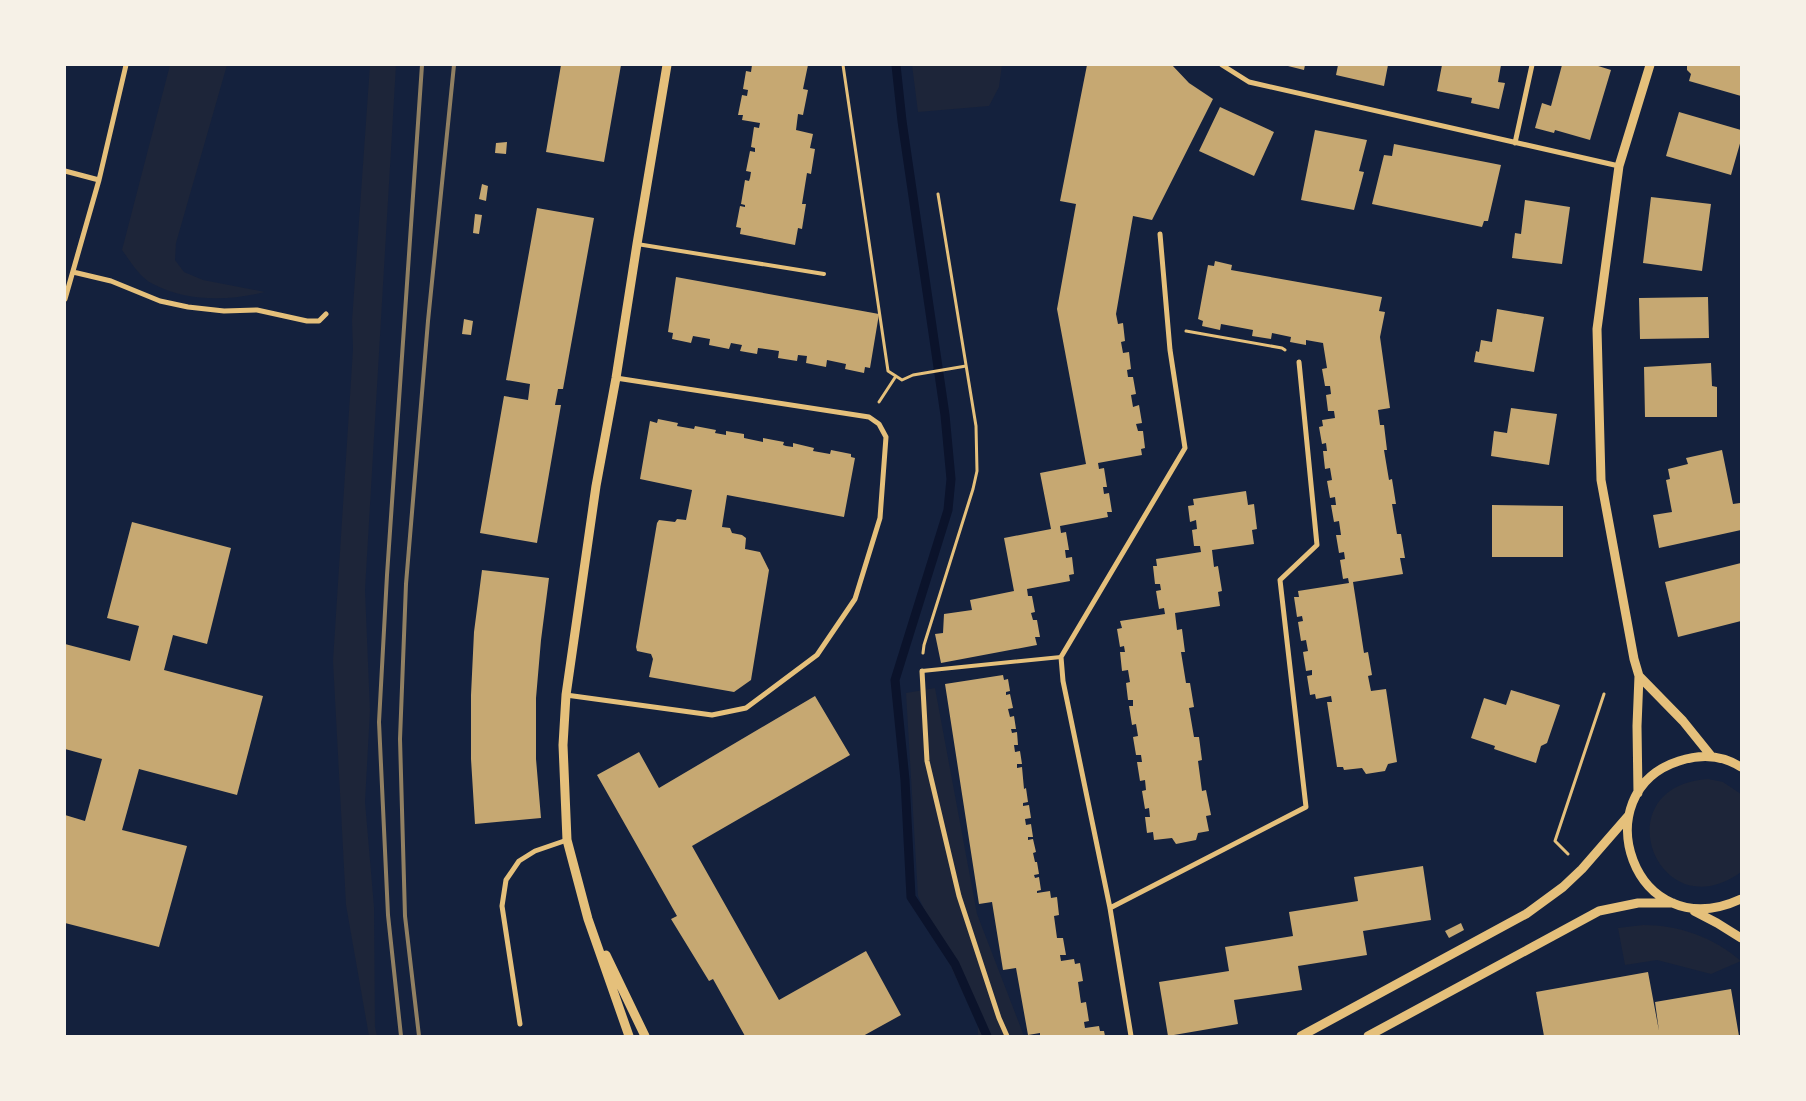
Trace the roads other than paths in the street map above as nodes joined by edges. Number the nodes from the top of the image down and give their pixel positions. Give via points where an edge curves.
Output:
1 (126, 65) edge
2 (667, 65) edge
3 (1222, 65) edge
4 (1532, 65) edge
5 (1650, 65) edge
6 (1516, 143) junction
7 (1619, 166) junction
8 (65, 171) edge
9 (99, 180) junction
10 (1160, 234) dead end
11 (637, 244) junction
12 (73, 272) junction
13 (824, 274) dead end
14 (65, 298) edge
15 (326, 314) dead end
16 (1298, 362) road end
17 (616, 378) junction
18 (1061, 657) junction
19 (922, 671) joint
20 (1639, 676) junction
21 (566, 694) junction
22 (1712, 757) junction
23 (1739, 765) edge
24 (1638, 792) junction
25 (1629, 815) junction
26 (567, 840) junction
27 (1741, 899) edge
28 (1673, 903) junction
29 (1110, 908) junction
30 (1689, 908) junction
31 (588, 919) junction
32 (1741, 938) edge
33 (520, 1024) dead end
34 (629, 1036) edge
35 (646, 1036) edge
36 (1007, 1036) edge
37 (1131, 1036) edge
38 (1301, 1036) edge
39 (1368, 1036) edge

1 - 9 street
2 - 11 street
3 - 6 street via 1249,82
4 - 6 street
5 - 7 street
6 - 7 street
7 - 20 street via 1597,329 1601,480
8 - 9 street
9 - 12 street
10 - 18 street via 1170,350 1185,448
11 - 13 lane
11 - 17 street
12 - 14 street
12 - 15 street via 112,281 188,307 257,310 307,321 319,321
16 - 29 street via 1317,545 1280,580 1306,807
17 - 21 street via 596,486
17 - 21 street via 869,417 879,424 886,437 880,518 855,599 817,655 746,708 712,715
18 - 19 lane
18 - 29 street via 1063,681
19 - 36 street via 928,761 959,896
20 - 22 street
20 - 24 street
21 - 26 street via 563,745
22 - 23 street
22 - 24 street via 1690,758 1670,764 1652,776
24 - 25 street
25 - 28 street via 1628,843 1640,876 1655,892
25 - 38 street via 1582,870 1526,914
26 - 31 street
26 - 33 street via 535,851 519,861 506,880 502,906
27 - 30 street via 1708,910
28 - 30 street
28 - 39 street via 1638,903 1599,911
29 - 37 street
30 - 32 street
31 - 34 street
31 - 35 street

